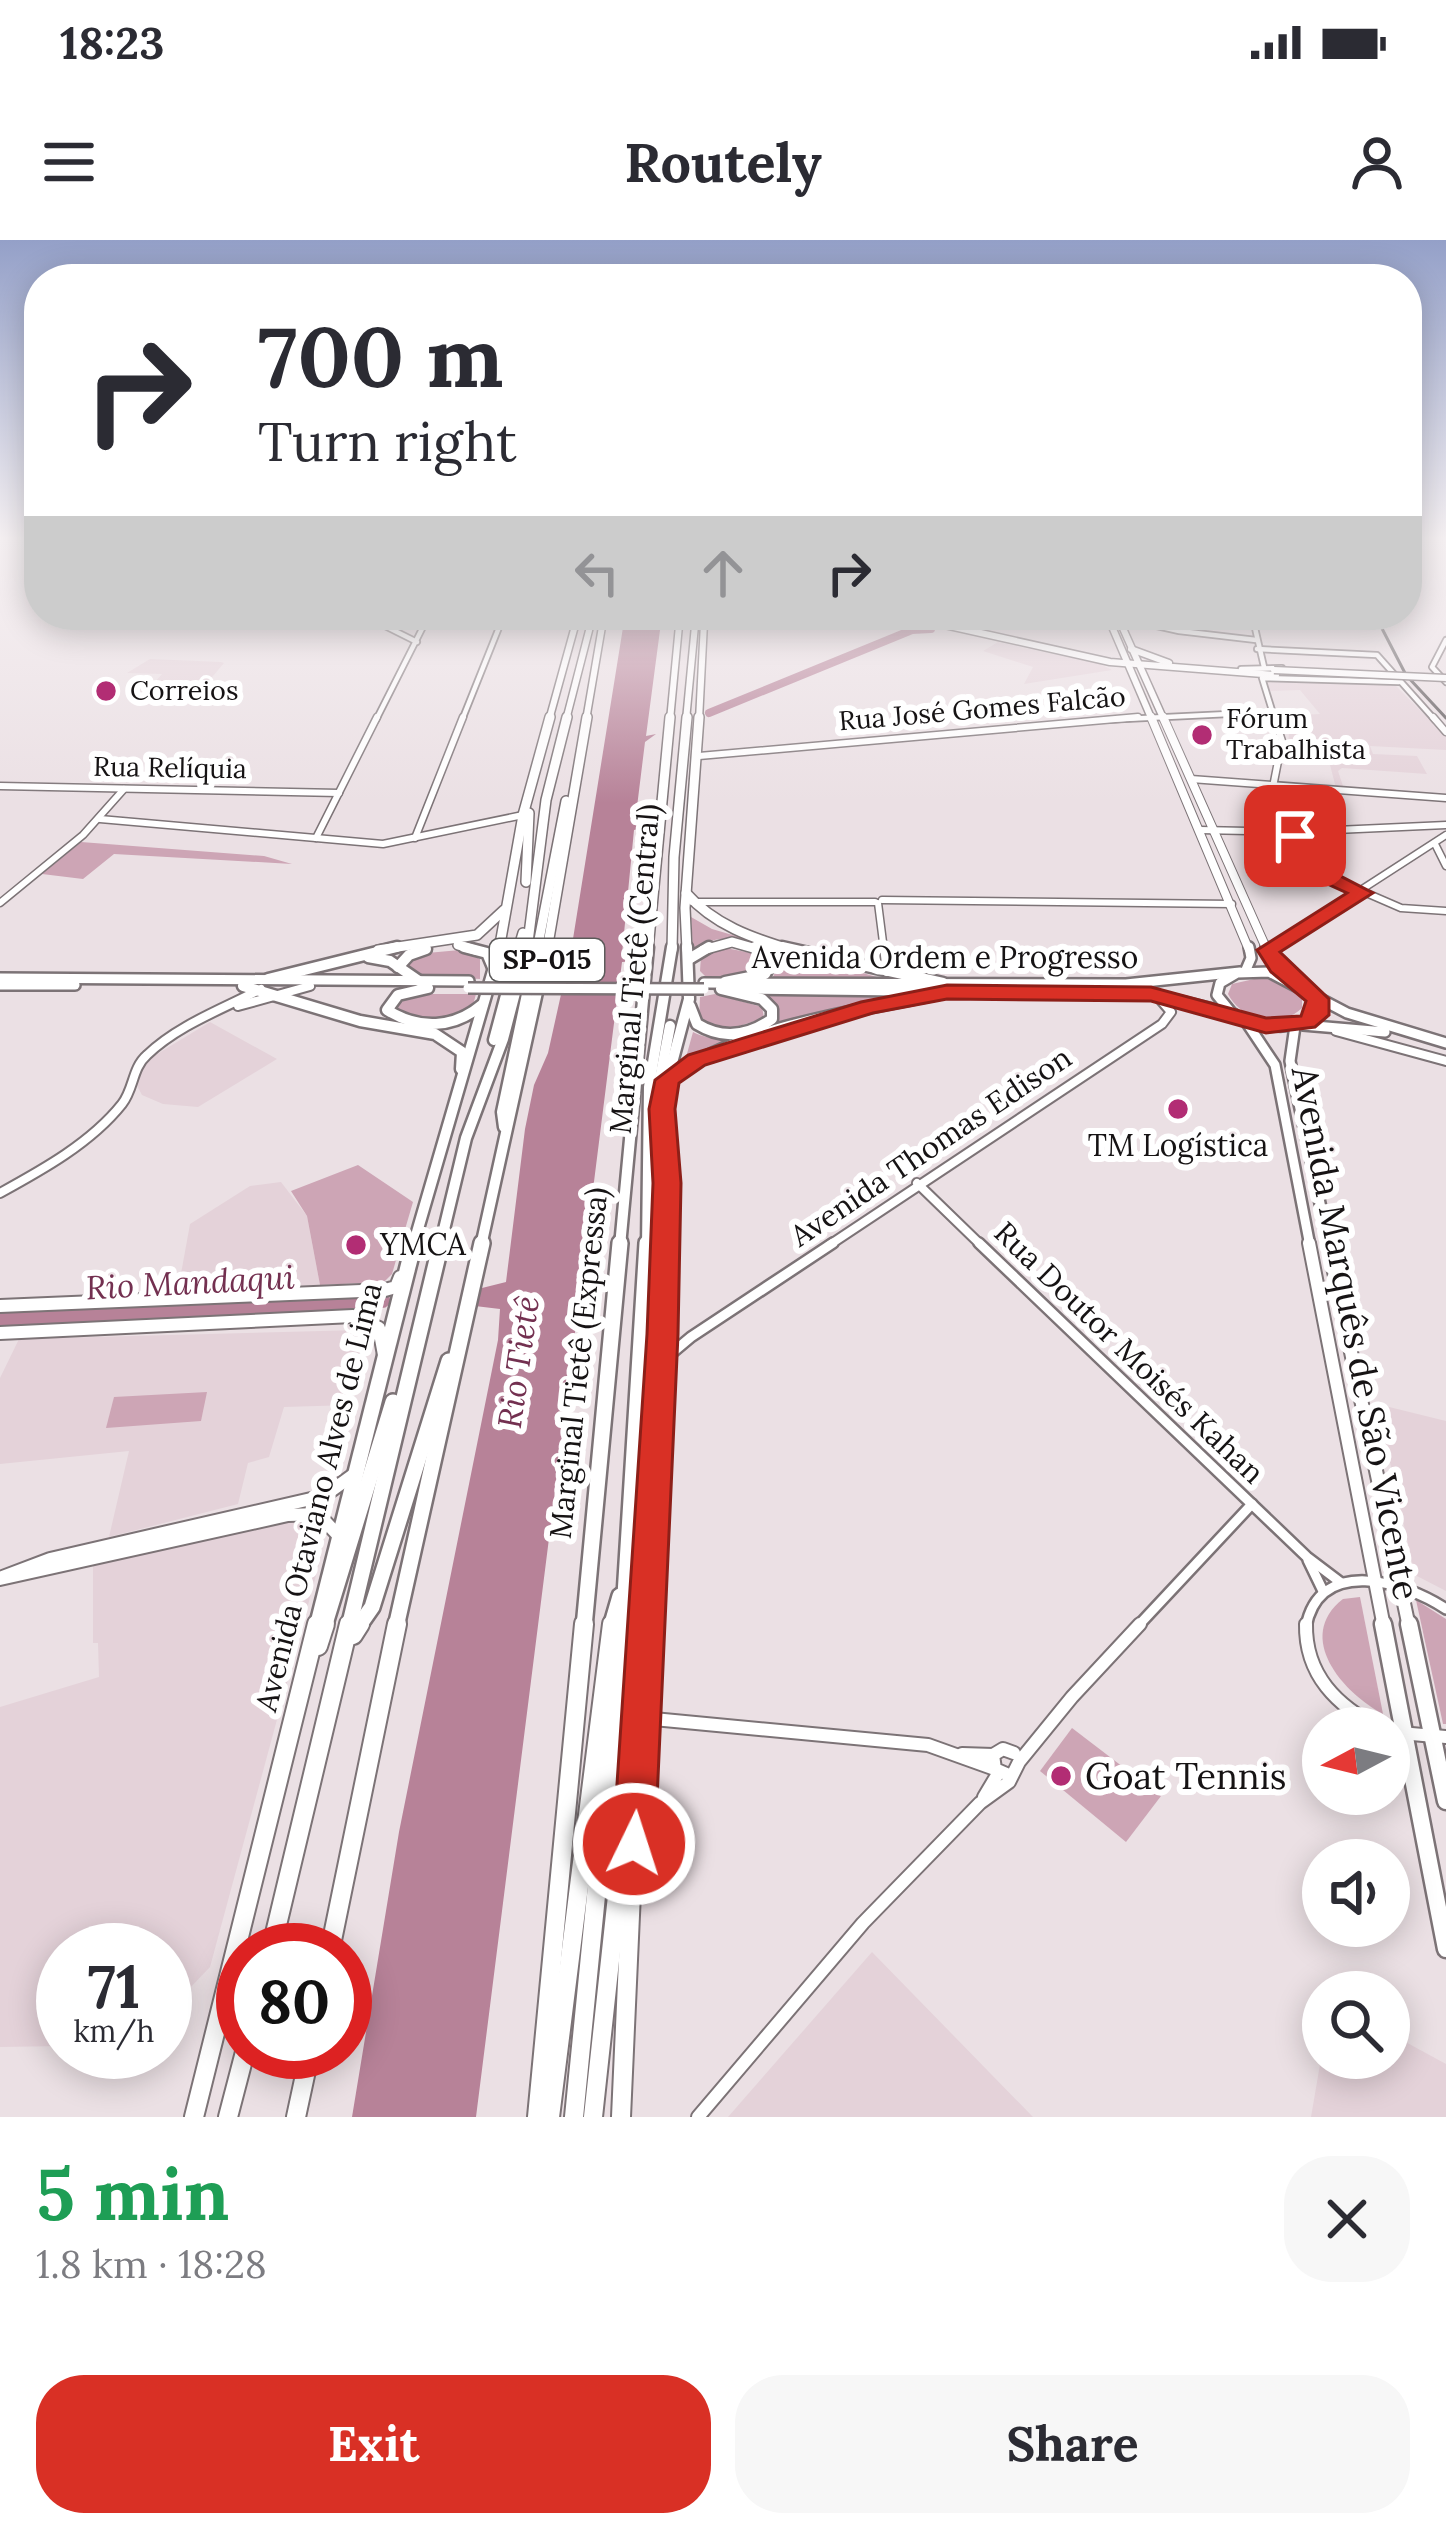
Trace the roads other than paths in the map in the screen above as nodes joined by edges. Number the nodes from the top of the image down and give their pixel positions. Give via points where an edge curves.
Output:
1 (389, 630) edge
2 (423, 630) edge
3 (498, 630) edge
4 (573, 630) edge
5 (588, 630) edge
6 (593, 630) edge
7 (595, 630) edge
8 (689, 630) edge
9 (692, 630) edge
10 (697, 630) edge
11 (698, 630) edge
12 (966, 630) edge
13 (990, 630) edge
14 (1119, 630) edge
15 (1171, 630) edge
16 (1254, 630) edge
17 (407, 639) junction
18 (1256, 640) junction
19 (1446, 640) edge
20 (417, 643) junction
21 (1126, 649) junction
22 (1257, 649) junction
23 (411, 650) junction
24 (1102, 655) junction
25 (1132, 664) junction
26 (1256, 664) junction
27 (562, 665) junction
28 (675, 667) junction
29 (1173, 667) junction
30 (1241, 671) junction
31 (1367, 671) junction
32 (1272, 672) junction
33 (1391, 673) junction
34 (1144, 678) junction
35 (1444, 678) edge
36 (1372, 681) junction
37 (1399, 682) junction
38 (1270, 712) junction
39 (1156, 715) junction
40 (1446, 731) edge
41 (699, 756) junction
42 (1190, 779) junction
43 (551, 781) junction
44 (1273, 781) junction
45 (575, 784) junction
46 (0, 786) edge
47 (124, 788) junction
48 (339, 793) junction
49 (1446, 798) edge
50 (528, 800) junction
51 (523, 814) junction
52 (100, 818) junction
53 (1446, 825) edge
54 (1200, 830) junction
55 (1214, 830) junction
56 (1292, 832) junction
57 (1445, 836) edge
58 (316, 838) junction
59 (415, 838) junction
60 (1435, 843) junction
61 (1440, 856) junction
62 (1415, 857) junction
63 (1446, 866) edge
64 (1363, 893) junction
65 (688, 897) junction
66 (878, 902) junction
67 (0, 903) edge
68 (1232, 904) junction
69 (505, 909) junction
70 (546, 909) junction
71 (1446, 911) edge
72 (1268, 950) junction
73 (689, 959) junction
74 (337, 961) junction
75 (398, 967) junction
76 (1243, 972) junction
77 (495, 973) junction
78 (887, 974) junction
79 (1294, 980) junction
80 (0, 981) edge
81 (424, 984) junction
82 (264, 985) junction
83 (310, 986) junction
84 (723, 986) junction
85 (945, 988) junction
86 (242, 990) junction
87 (281, 994) junction
88 (1151, 994) junction
89 (488, 999) junction
90 (689, 999) junction
91 (1317, 999) junction
92 (667, 1008) junction
93 (225, 1009) junction
94 (1240, 1017) junction
95 (1298, 1025) junction
96 (1323, 1027) junction
97 (1446, 1047) edge
98 (1446, 1061) edge
99 (482, 1086) junction
100 (459, 1088) junction
101 (665, 1088) junction
102 (633, 1120) junction
103 (505, 1130) junction
104 (917, 1184) junction
105 (0, 1193) edge
106 (647, 1266) junction
107 (406, 1270) junction
108 (100, 1302) junction
109 (0, 1306) edge
110 (88, 1328) junction
111 (0, 1333) edge
112 (663, 1334) junction
113 (691, 1336) junction
114 (462, 1340) junction
115 (410, 1356) junction
116 (384, 1357) junction
117 (660, 1363) junction
118 (355, 1472) junction
119 (324, 1496) junction
120 (1252, 1504) junction
121 (318, 1514) junction
122 (231, 1517) junction
123 (196, 1530) junction
124 (215, 1533) junction
125 (338, 1535) junction
126 (1307, 1557) junction
127 (0, 1578) edge
128 (1373, 1579) junction
129 (1340, 1582) junction
130 (1400, 1584) junction
131 (624, 1589) junction
132 (1323, 1591) junction
133 (1446, 1609) edge
134 (348, 1643) junction
135 (306, 1677) junction
136 (1350, 1707) edge
137 (1393, 1707) edge
138 (641, 1718) junction
139 (1439, 1738) edge
140 (955, 1754) junction
141 (993, 1755) junction
142 (1016, 1757) junction
143 (639, 1771) junction
144 (1002, 1772) junction
145 (1410, 1791) edge
146 (1446, 1801) edge
147 (278, 1923) edge
148 (336, 1923) edge
149 (1446, 1948) edge
150 (238, 2079) edge
151 (304, 2079) edge
152 (194, 2117) edge
153 (230, 2117) edge
154 (296, 2117) edge
155 (536, 2117) edge
156 (550, 2117) edge
157 (574, 2117) edge
158 (593, 2117) edge
159 (621, 2117) edge
160 (698, 2117) edge

1 - 17 street
2 - 20 street
3 - 59 street
4 - 27 highway, Avenida Otaviano Alves de Lima
5 - 27 highway
6 - 43 highway
7 - 45 highway, SP-015
8 - 28 highway
9 - 28 highway, Marginal Tietê (Expressa) / SP-015
10 - 92 highway, Marginal Tietê (Central)
11 - 41 highway
12 - 25 main road
13 - 24 main road
14 - 21 main road
15 - 18 street
16 - 18 street
17 - 20 street
17 - 23 street
18 - 22 street
19 - 35 street via 1432,666
20 - 23 street
21 - 24 main road
21 - 25 main road
21 - 29 main road
22 - 26 street
22 - 33 street via 1372,654
23 - 48 street
24 - 25 main road
25 - 29 main road
25 - 34 main road
25 - 39 main road
26 - 30 street
26 - 32 street
27 - 50 highway, Avenida Otaviano Alves de Lima
28 - 102 highway, Marginal Tietê (Expressa) / SP-015
29 - 30 main road
29 - 34 main road
30 - 32 main road
31 - 32 street
31 - 33 street
31 - 36 street
32 - 35 main road, bridge
32 - 36 street
32 - 38 street via 1261,679
33 - 37 street
34 - 39 main road
36 - 37 street
37 - 40 street
38 - 39 street, Rua José Gomes Falcão
38 - 44 street via 1282,741
39 - 41 street, Rua José Gomes Falcão
39 - 42 main road
39 - 54 main road
41 - 65 highway
42 - 44 street
42 - 55 main road
43 - 70 highway via 539,888
43 - 99 highway via 526,958
44 - 49 street
44 - 56 street
45 - 70 highway, SP-015 via 557,829
45 - 103 highway, SP-015 via 537,1007
46 - 47 street, Rua Relíquia
47 - 48 street, Rua Relíquia
47 - 52 street
48 - 58 street
50 - 51 highway, Avenida Otaviano Alves de Lima
50 - 99 highway via 523,930
51 - 59 street
51 - 69 highway, Avenida Otaviano Alves de Lima
52 - 58 street
52 - 67 street
53 - 56 street
54 - 55 street
54 - 68 main road
55 - 56 street
55 - 72 main road
56 - 64 street via 1318,872
57 - 60 street
58 - 59 street
60 - 61 street
60 - 62 street
61 - 62 street
61 - 63 street
62 - 64 street
64 - 71 street via 1404,909
64 - 72 street
65 - 66 street
65 - 73 highway
65 - 78 highway via 725,928
66 - 68 street
66 - 78 street
68 - 76 main road via 1252,952
69 - 74 highway via 477,935
69 - 77 highway, Avenida Otaviano Alves de Lima
70 - 103 highway, SP-015 via 502,1112
72 - 79 main road
73 - 84 highway via 706,946 734,943 773,959 765,974
73 - 90 highway
74 - 75 highway via 377,957
74 - 82 highway
75 - 77 highway via 415,952 462,945 488,953
75 - 81 highway
76 - 79 main road, Avenida Ordem e Progresso
76 - 85 main road, Avenida Ordem e Progresso
76 - 94 main road via 1217,989
77 - 89 highway, Avenida Otaviano Alves de Lima
78 - 85 highway
79 - 91 main road
80 - 82 main road, Avenida Ordem e Progresso
80 - 86 main road, Avenida Ordem e Progresso
81 - 82 main road, Avenida Ordem e Progresso
81 - 83 main road, Avenida Ordem e Progresso
81 - 84 main road, Avenida Ordem e Progresso, bridge
81 - 89 highway via 387,1010 445,1024 470,1017
82 - 83 main road, Avenida Ordem e Progresso
82 - 86 highway
82 - 87 highway
83 - 87 street
84 - 85 main road, Avenida Ordem e Progresso
84 - 90 highway via 761,999 772,1018 735,1035 713,1034 694,1021
85 - 88 main road, Avenida Ordem e Progresso
85 - 101 highway via 696,1060
86 - 93 street
87 - 93 street
87 - 100 highway via 360,1022 445,1038 462,1052
88 - 94 main road, Avenida Ordem e Progresso
88 - 104 street, Avenida Thomas Edison via 1170,1007 1162,1024
89 - 100 highway, Avenida Otaviano Alves de Lima
90 - 101 highway
91 - 95 main road via 1317,1015
91 - 97 main road
92 - 101 highway via 658,1089
92 - 106 highway, Marginal Tietê (Central) via 649,1087
93 - 105 street via 145,1056 117,1108
94 - 95 main road, Avenida Ordem e Progresso
94 - 128 main road, Avenida Marquês de São Vicente via 1275,1065
95 - 96 main road, Avenida Ordem e Progresso
95 - 130 main road, Avenida Marquês de São Vicente via 1290,1061
96 - 97 main road, Avenida Ordem e Progresso via 1362,1027
96 - 98 street
99 - 115 highway
100 - 107 highway, Avenida Otaviano Alves de Lima
101 - 112 highway
102 - 106 highway via 640,1129 640,1247
102 - 155 highway, Marginal Tietê (Expressa) / SP-015
103 - 114 highway, SP-015
104 - 113 street, Avenida Thomas Edison
104 - 120 street, Rua Doutor Moisés Kahan
106 - 131 highway, Marginal Tietê (Central)
107 - 108 main road via 385,1291
107 - 116 highway, Avenida Otaviano Alves de Lima
108 - 109 main road
108 - 110 main road
110 - 111 main road
110 - 116 main road via 352,1316 380,1328
112 - 113 street
112 - 117 highway
113 - 117 street, Avenida Thomas Edison
114 - 134 highway via 373,1607
114 - 148 highway, SP-015
115 - 134 highway
115 - 135 highway
116 - 118 highway, Avenida Otaviano Alves de Lima
117 - 138 highway
118 - 119 main road
118 - 125 highway, Avenida Otaviano Alves de Lima
119 - 121 main road
119 - 122 main road
120 - 126 street, Rua Doutor Moisés Kahan
120 - 142 street
121 - 124 main road
121 - 125 main road
122 - 123 main road
122 - 124 main road
123 - 124 main road
123 - 127 main road
123 - 127 main road via 172,1529
125 - 135 highway, Avenida Otaviano Alves de Lima
126 - 129 street, Rua Doutor Moisés Kahan
126 - 132 street, Rua Doutor Moisés Kahan
128 - 129 street
128 - 130 street
128 - 137 main road, Avenida Marquês de São Vicente
129 - 132 street
130 - 133 street
130 - 139 main road, Avenida Marquês de São Vicente
131 - 156 highway via 611,1627
131 - 157 highway, Marginal Tietê (Central)
132 - 136 street via 1305,1618 1307,1655 1331,1694
134 - 147 highway
135 - 152 highway, Avenida Otaviano Alves de Lima
138 - 140 street
138 - 143 highway
139 - 146 main road, Avenida Marquês de São Vicente
140 - 141 street
140 - 144 street
141 - 142 street via 1003,1749
141 - 144 street
142 - 144 street
143 - 158 highway via 628,1795
143 - 159 highway
144 - 160 street
145 - 149 main road, Avenida Marquês de São Vicente
150 - 153 highway
151 - 154 highway

